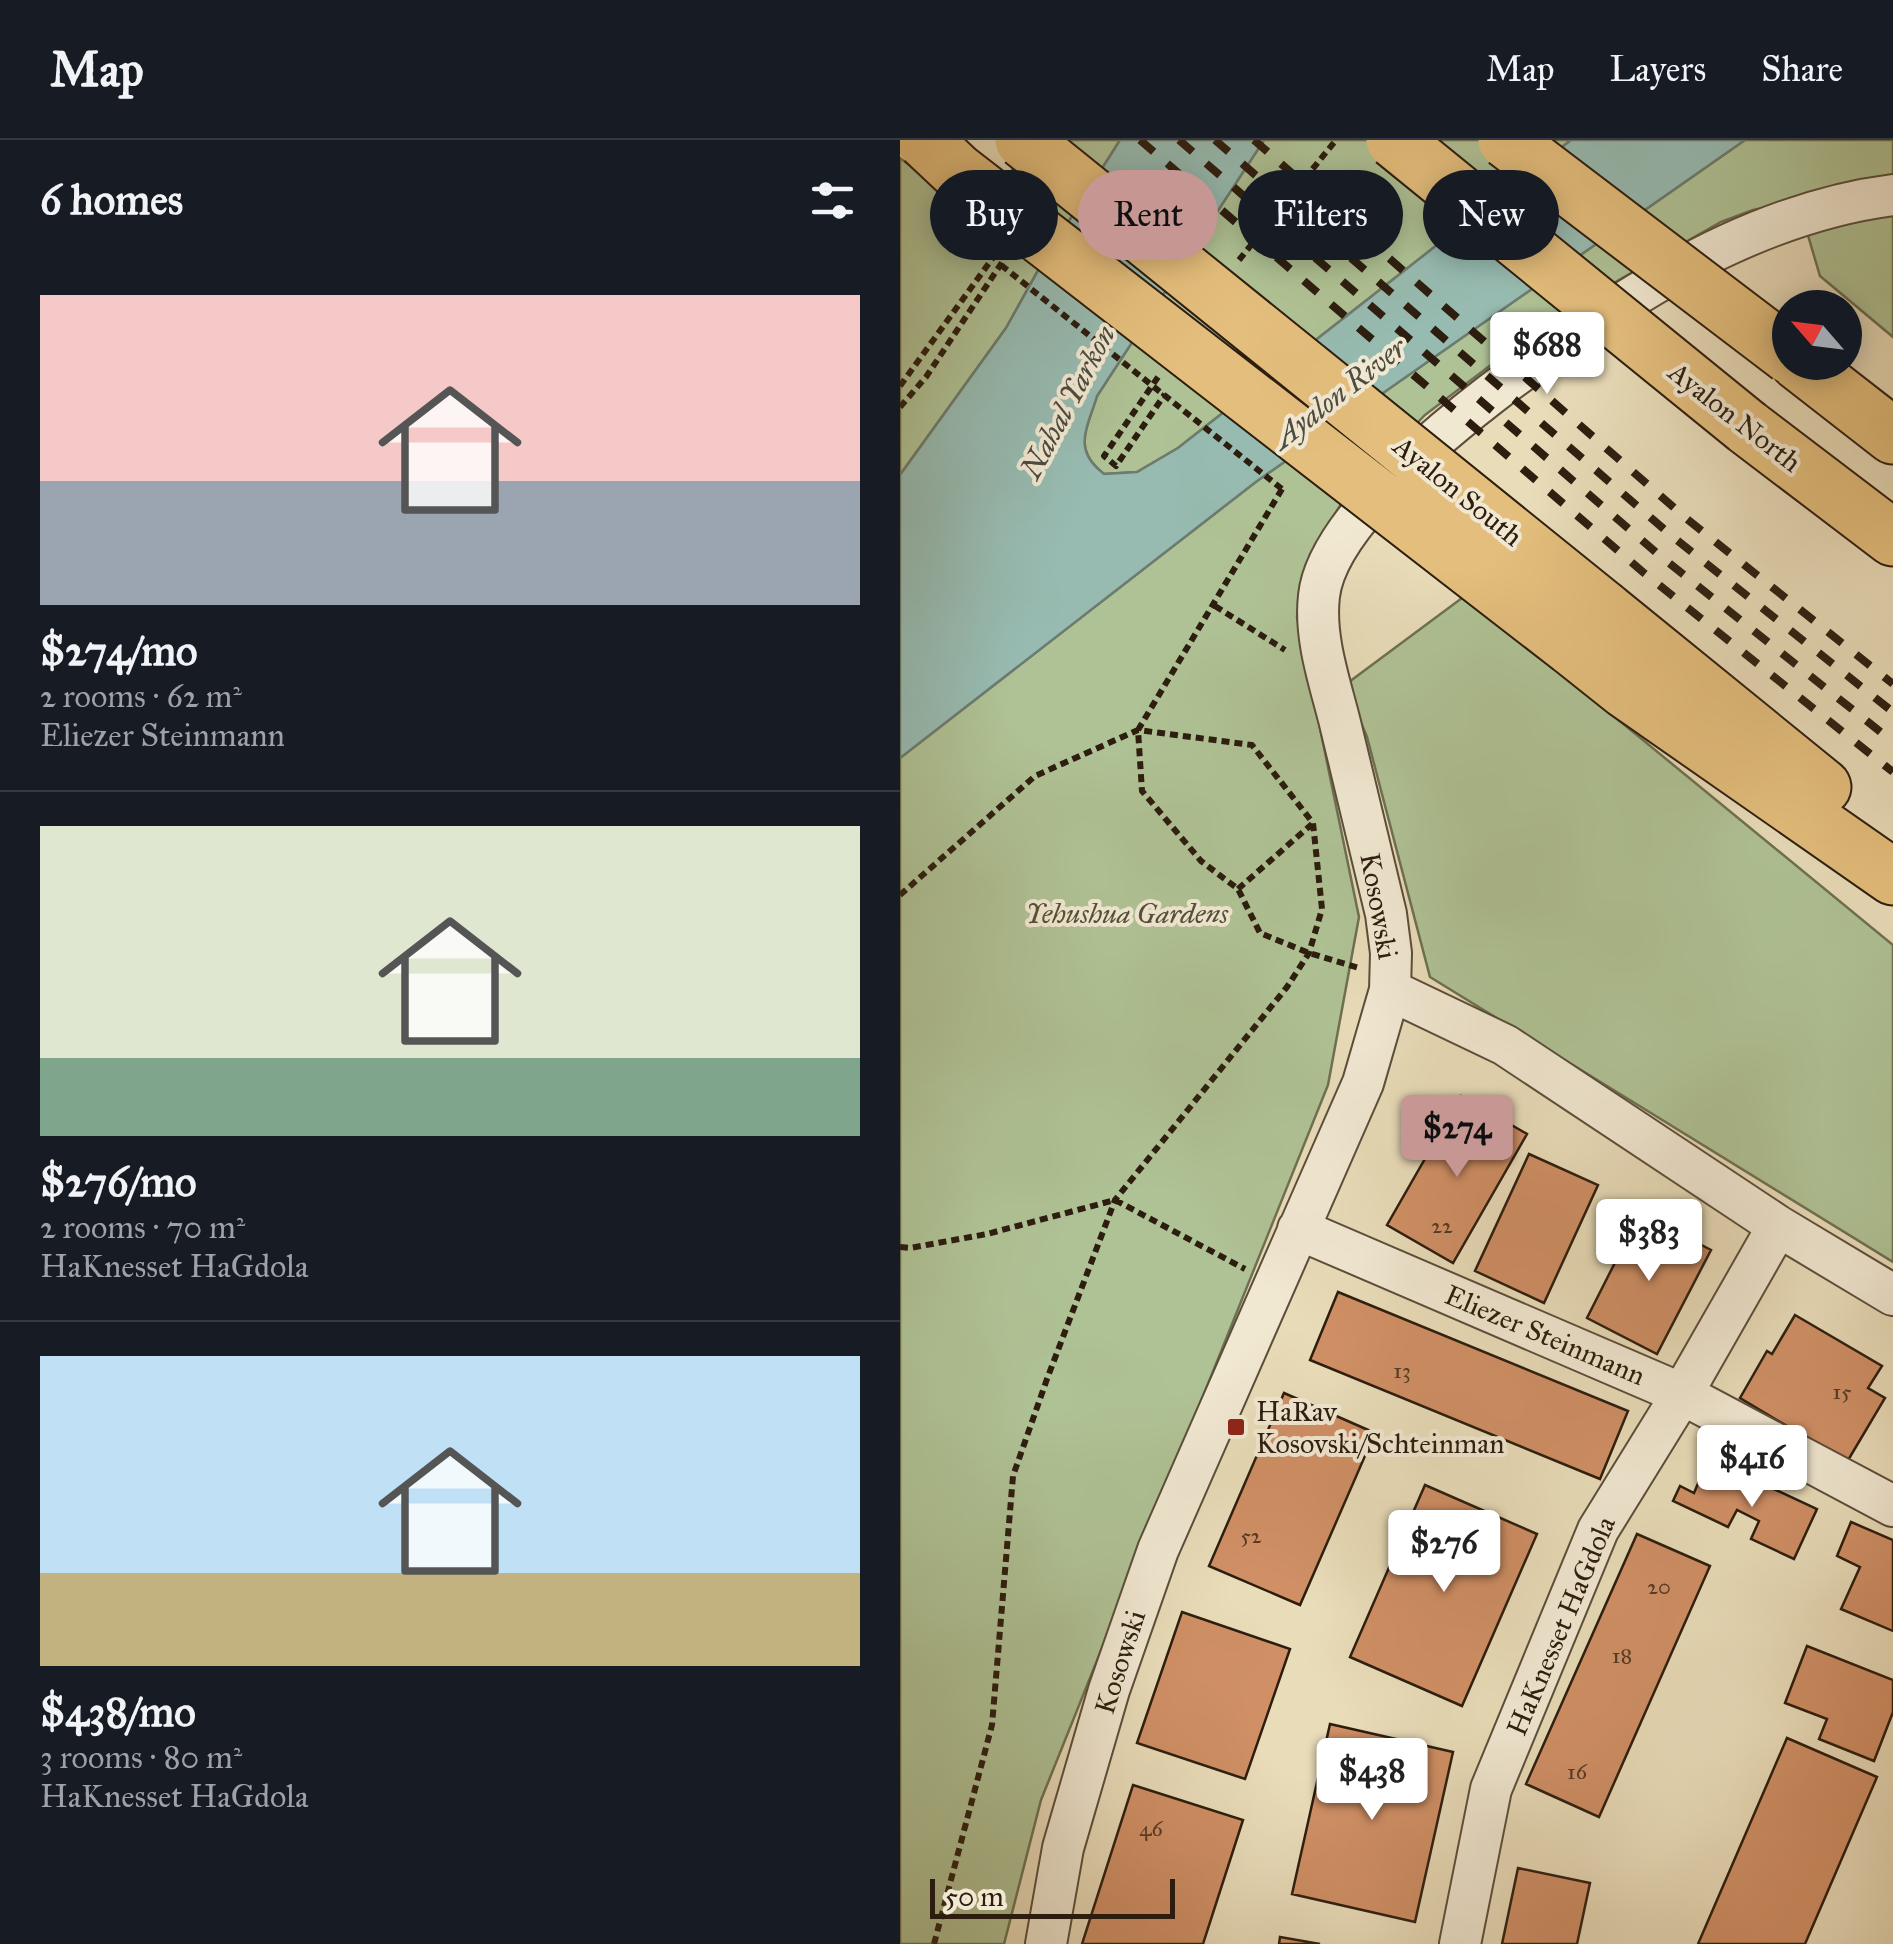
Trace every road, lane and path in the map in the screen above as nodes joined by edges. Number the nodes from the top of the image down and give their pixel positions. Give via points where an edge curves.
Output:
1 (908, 140) edge
2 (1023, 140) edge
3 (1336, 140) edge
4 (1394, 140) edge
5 (1506, 140) edge
6 (940, 155) edge
7 (1893, 195) edge
8 (992, 260) edge
9 (1228, 275) dead end
10 (1772, 342) edge
11 (1166, 365) dead end
12 (1821, 380) edge
13 (900, 386) edge
14 (1165, 394) junction
15 (900, 407) edge
16 (1893, 436) edge
17 (1893, 538) edge
18 (1214, 606) junction
19 (1587, 628) junction
20 (1328, 677) junction
21 (1138, 730) junction
22 (1313, 824) junction
23 (1893, 843) edge
24 (1893, 876) edge
25 (1238, 889) junction
26 (900, 895) edge
27 (1309, 953) junction
28 (1390, 984) junction
29 (1115, 1200) junction
30 (1778, 1226) junction
31 (1298, 1229) junction
32 (900, 1247) edge
33 (1273, 1284) junction
34 (1893, 1295) edge
35 (1682, 1394) junction
36 (1893, 1506) edge
37 (934, 1944) edge
38 (1046, 1944) edge
39 (1460, 1944) edge

1 - 6 highway, bridge
2 - 19 highway, Ayalon South, bridge
3 - 9 path
4 - 17 highway, Ayalon North, bridge
5 - 10 highway, bridge
6 - 19 highway, bridge
7 - 20 street, Kosowski via 1773,226 1645,287 1553,348 1429,445 1349,526 1330,562 1318,594
8 - 13 path
11 - 14 path via 1104,456 1116,466
12 - 16 highway
14 - 15 path, bridge via 1001,264
14 - 18 path, bridge via 1282,489
18 - 20 path
18 - 21 path
19 - 23 highway, Ayalon South
19 - 24 highway via 1626,690
20 - 28 street, Kosowski via 1386,914
21 - 22 path via 1252,745
21 - 25 path via 1142,792 1201,861
21 - 26 path via 1036,776
22 - 25 path
22 - 27 path via 1322,909
25 - 27 path via 1260,932
27 - 28 path
27 - 29 path
28 - 30 street via 1505,1045
28 - 31 street, Kosowski via 1363,1083
29 - 32 path via 988,1234
29 - 33 path
29 - 37 path via 1013,1476 992,1725
30 - 34 street
30 - 35 street, HaKnesset HaGdola
31 - 33 street, Kosowski
31 - 35 street, Eliezer Steinmann
33 - 38 street, Kosowski via 1158,1550 1109,1690 1063,1848
35 - 36 street, Eliezer Steinmann
35 - 39 street, HaKnesset HaGdola via 1598,1530 1491,1789

